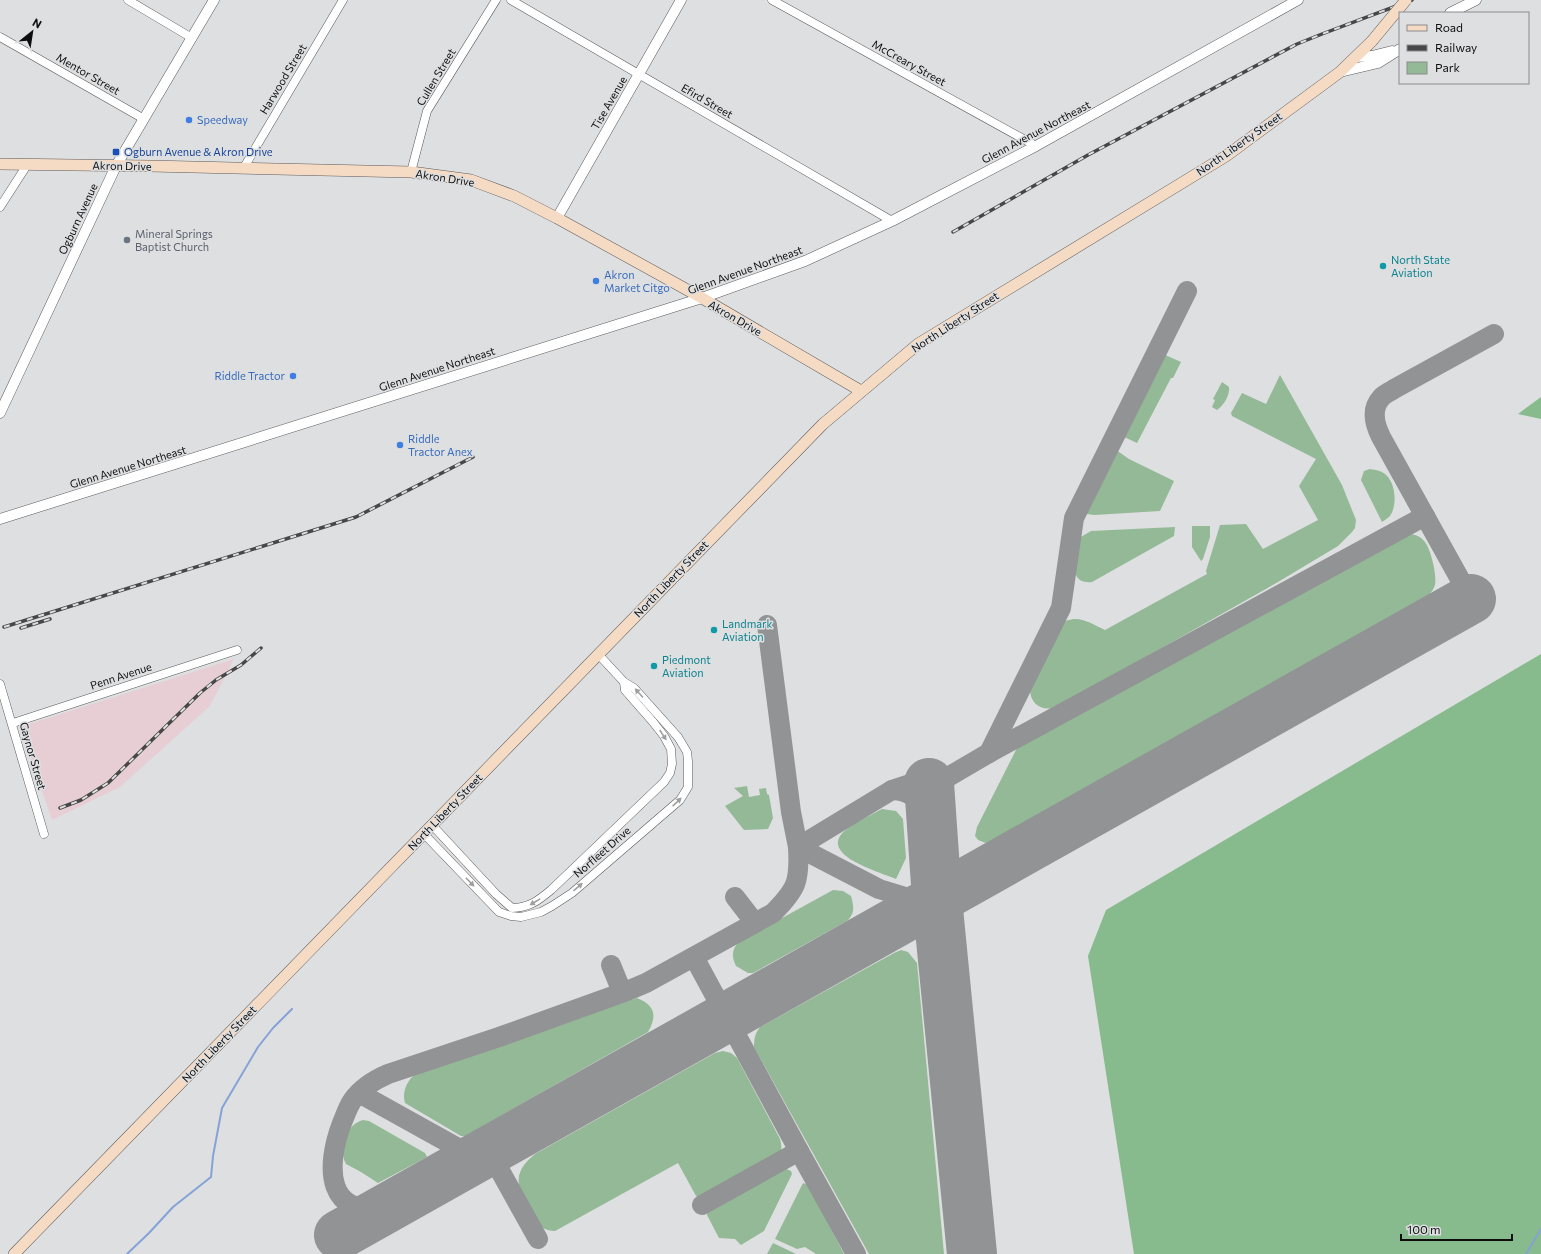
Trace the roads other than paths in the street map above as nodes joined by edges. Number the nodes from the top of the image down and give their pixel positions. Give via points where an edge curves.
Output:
1 (128, 0) edge
2 (214, 0) edge
3 (342, 0) edge
4 (496, 0) edge
5 (511, 0) edge
6 (681, 0) edge
7 (772, 0) edge
8 (1298, 0) edge
9 (1406, 0) edge
10 (1476, 0) edge
11 (1452, 12) edge
12 (0, 37) edge
13 (192, 38) junction
14 (1399, 49) edge
15 (1399, 50) edge
16 (1356, 57) junction
17 (1340, 72) junction
18 (639, 74) junction
19 (144, 119) junction
20 (1036, 146) junction
21 (0, 164) edge
22 (27, 165) junction
23 (116, 166) junction
24 (243, 169) junction
25 (411, 172) junction
26 (0, 207) edge
27 (557, 218) junction
28 (892, 221) junction
29 (702, 298) junction
30 (861, 391) junction
31 (0, 413) edge
32 (0, 519) edge
33 (237, 650) dead end
34 (598, 654) junction
35 (624, 682) junction
36 (0, 684) edge
37 (12, 723) junction
38 (432, 825) junction
39 (44, 834) dead end
40 (424, 834) junction
41 (461, 857) junction
42 (454, 865) junction
43 (503, 901) junction
44 (496, 909) junction
45 (14, 1254) edge

1 - 13 street
2 - 13 street, Ogburn Avenue
3 - 24 street, Harwood Street
4 - 25 street, Cullen Street via 427,112
5 - 18 street, Efird Street
6 - 18 street, Tise Avenue
7 - 20 street, McCreary Street
8 - 20 street, Glenn Avenue Northeast
9 - 16 main road, North Liberty Street, bridge
10 - 11 street
12 - 19 street, Mentor Street
13 - 19 street, Ogburn Avenue
14 - 16 street
15 - 17 street via 1378,63
16 - 17 main road, North Liberty Street
17 - 30 main road, North Liberty Street via 1226,156 918,344
18 - 27 street, Tise Avenue
18 - 28 street, Efird Street
19 - 23 street, Ogburn Avenue
20 - 28 street, Glenn Avenue Northeast
21 - 22 main road, Akron Drive
22 - 23 main road, Akron Drive
22 - 26 street
23 - 24 main road, Akron Drive
23 - 31 street, Ogburn Avenue
24 - 25 main road, Akron Drive
25 - 27 main road, Akron Drive via 470,180 514,196
27 - 29 main road, Akron Drive
28 - 29 street, Glenn Avenue Northeast via 805,261
29 - 30 main road, Akron Drive
29 - 32 street, Glenn Avenue Northeast
30 - 34 main road, North Liberty Street via 823,424
33 - 37 street, Penn Avenue
34 - 35 street, Norfleet Drive
34 - 38 main road, North Liberty Street
35 -> 43 street, Norfleet Drive via 624,690 653,722 671,749 672,764 668,778 536,902 521,908 512,908
44 -> 35 street, Norfleet Drive via 521,917 552,906 572,892 685,794 688,787 688,761 684,747 634,688
36 - 37 street, Gaynor Street
37 - 39 street, Gaynor Street
38 - 40 main road, North Liberty Street
38 - 41 street, Norfleet Drive
40 - 42 street, Norfleet Drive
40 - 45 main road, North Liberty Street
41 - 42 street
41 - 43 street, Norfleet Drive
42 -> 44 street, Norfleet Drive
43 - 44 street

